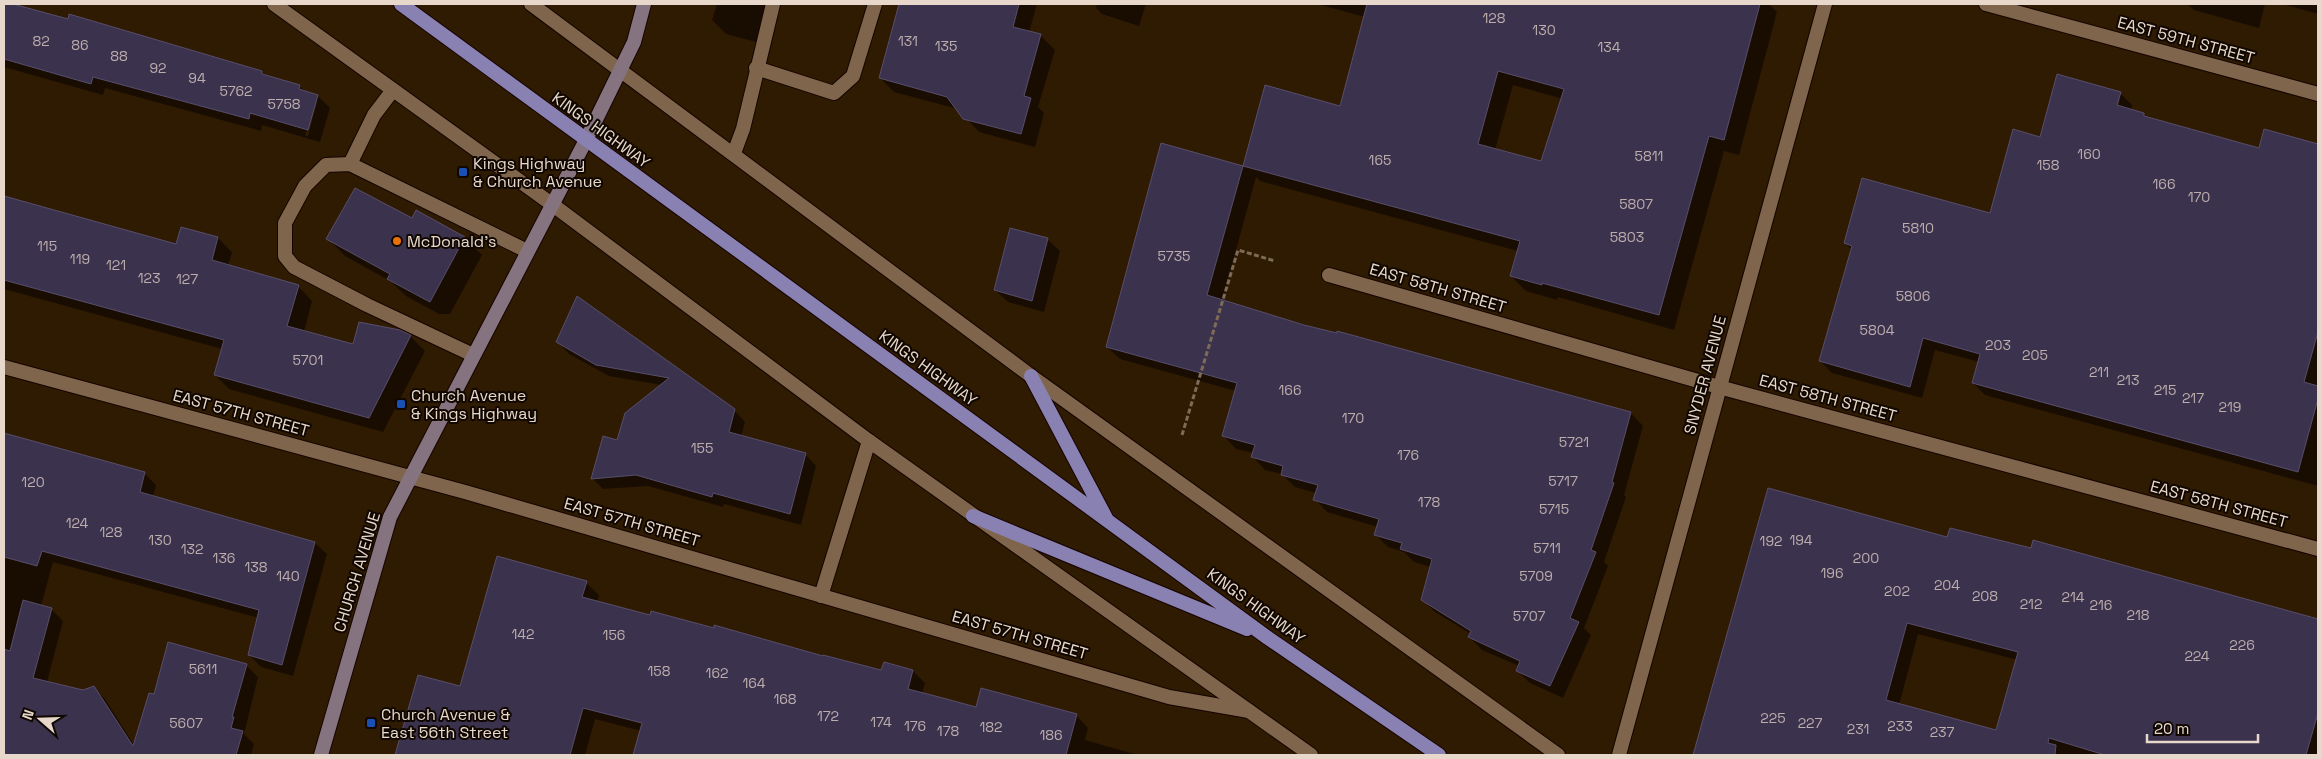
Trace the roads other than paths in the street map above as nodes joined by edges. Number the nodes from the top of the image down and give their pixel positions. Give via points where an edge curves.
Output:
1 (274, 4) edge
2 (401, 4) edge
3 (531, 4) edge
4 (644, 4) edge
5 (773, 4) edge
6 (875, 4) edge
7 (1824, 4) edge
8 (1986, 4) edge
9 (756, 68) junction
10 (620, 69) junction
11 (393, 90) junction
12 (2318, 94) edge
13 (586, 140) junction
14 (734, 153) junction
15 (350, 164) junction
16 (553, 205) junction
17 (527, 251) junction
18 (1330, 275) dead end
19 (473, 355) junction
20 (4, 367) edge
21 (1031, 376) junction
22 (1719, 387) junction
23 (869, 441) junction
24 (410, 477) junction
25 (973, 516) junction
26 (1108, 521) junction
27 (2318, 549) edge
28 (821, 596) junction
29 (1268, 638) junction
30 (1249, 711) junction
31 (321, 755) edge
32 (1311, 755) edge
33 (1438, 755) edge
34 (1558, 755) edge
35 (1619, 755) edge

1 - 11 street
2 - 13 main road, KINGS HIGHWAY
3 - 10 street
4 - 10 main road, CHURCH AVENUE via 634,42
5 - 9 street
6 - 9 street via 853,76 834,93
7 - 22 street, SNYDER AVENUE
8 - 12 street, EAST 59TH STREET
9 - 14 street via 743,129
10 - 13 main road, CHURCH AVENUE
10 - 14 street
11 - 15 street via 374,115
11 - 16 street
13 - 16 main road, CHURCH AVENUE
13 - 26 main road, KINGS HIGHWAY
14 - 21 street
15 - 17 street
15 - 19 street via 326,165 305,186 285,223 285,256 294,267
16 - 17 main road, CHURCH AVENUE
16 - 23 street
17 - 19 main road, CHURCH AVENUE
18 - 22 street, EAST 58TH STREET
19 - 24 main road, CHURCH AVENUE
20 - 24 street, EAST 57TH STREET
21 - 26 main road
21 - 34 street
22 - 27 street, EAST 58TH STREET
22 - 35 street, SNYDER AVENUE
23 - 25 street
23 - 28 street
24 - 28 street, EAST 57TH STREET
24 - 31 main road, CHURCH AVENUE via 390,517
25 - 29 main road
25 - 30 street
26 - 29 main road, KINGS HIGHWAY
28 - 30 street, EAST 57TH STREET via 1169,697
29 - 33 main road, KINGS HIGHWAY
30 - 32 street

